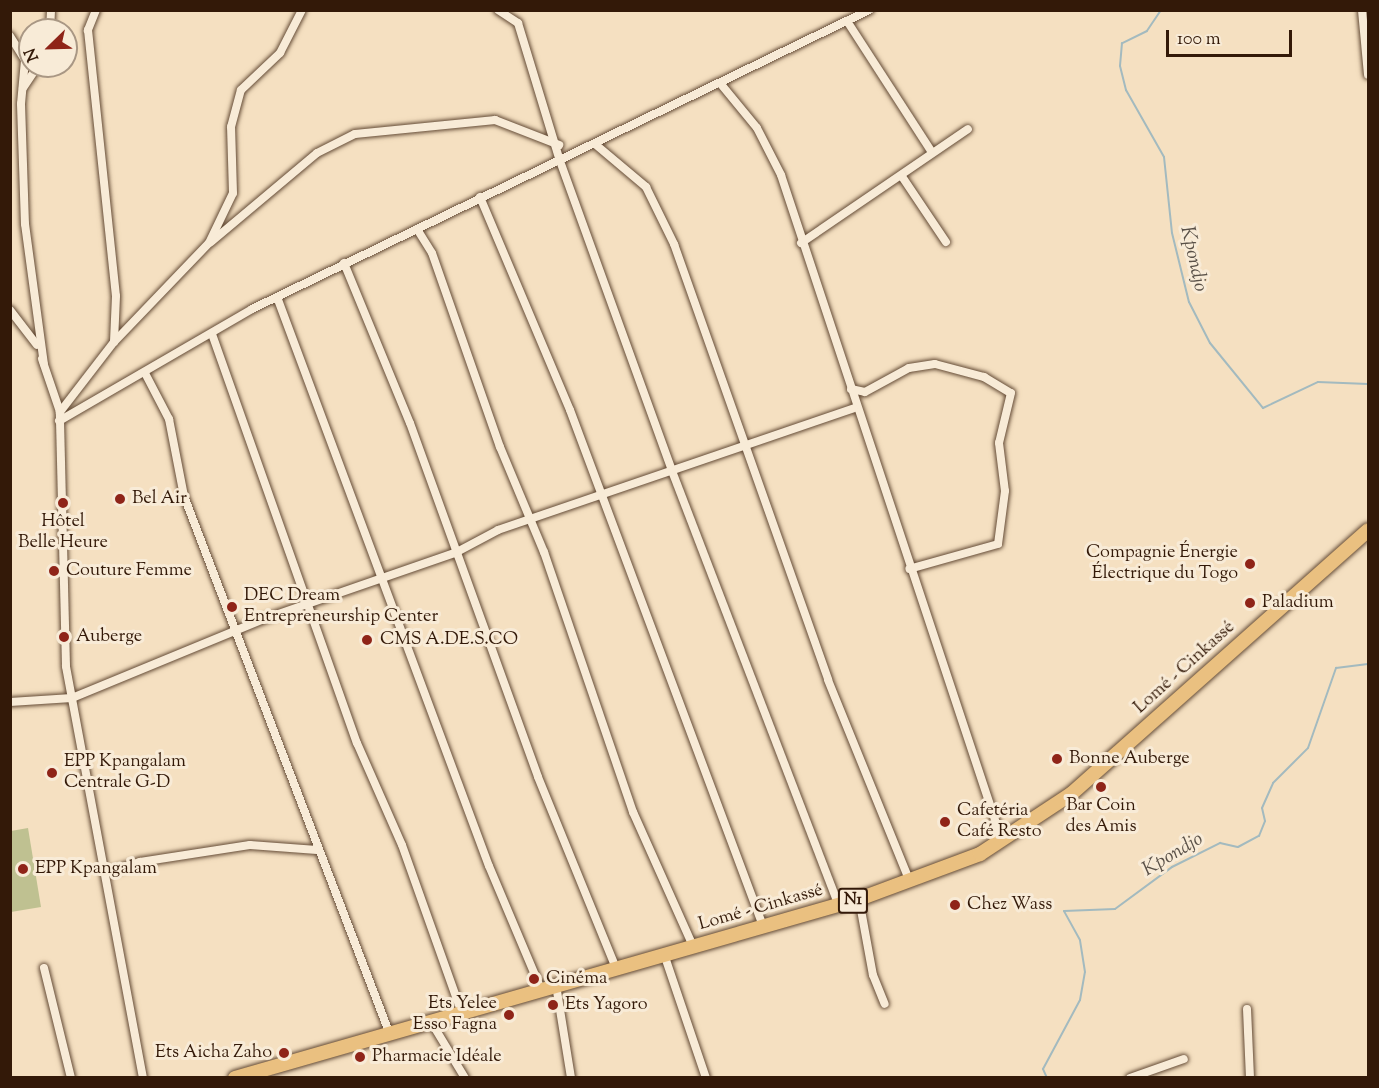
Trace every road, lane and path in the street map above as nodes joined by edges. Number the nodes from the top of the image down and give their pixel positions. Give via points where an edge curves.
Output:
1 (96, 10) edge
2 (302, 10) edge
3 (498, 10) edge
4 (869, 10) edge
5 (1362, 10) edge
6 (847, 21) junction
7 (10, 36) edge
8 (1368, 75) edge
9 (30, 78) edge
10 (720, 83) junction
11 (22, 89) junction
12 (968, 129) dead end
13 (595, 144) junction
14 (559, 145) junction
15 (931, 151) junction
16 (561, 161) junction
17 (903, 178) junction
18 (480, 197) junction
19 (417, 229) junction
20 (946, 242) dead end
21 (209, 243) junction
22 (801, 243) junction
23 (344, 263) junction
24 (277, 297) junction
25 (10, 310) edge
26 (212, 334) junction
27 (114, 342) junction
28 (44, 364) junction
29 (146, 375) junction
30 (851, 389) junction
31 (854, 408) junction
32 (60, 412) junction
33 (58, 424) junction
34 (748, 444) junction
35 (672, 471) junction
36 (600, 497) junction
37 (532, 521) junction
38 (1368, 530) edge
39 (455, 553) junction
40 (909, 570) junction
41 (384, 579) junction
42 (306, 603) junction
43 (235, 630) junction
44 (72, 698) junction
45 (10, 702) edge
46 (1003, 842) junction
47 (317, 850) junction
48 (106, 873) junction
49 (910, 882) junction
50 (859, 899) junction
51 (839, 905) junction
52 (763, 926) junction
53 (693, 946) junction
54 (664, 954) junction
55 (44, 968) dead end
56 (616, 968) junction
57 (556, 985) junction
58 (541, 989) junction
59 (885, 1004) dead end
60 (1247, 1009) dead end
61 (461, 1011) junction
62 (430, 1020) junction
63 (389, 1032) junction
64 (1184, 1059) dead end
65 (265, 1073) edge
66 (71, 1077) edge
67 (143, 1077) edge
68 (235, 1077) edge
69 (465, 1077) edge
70 (571, 1077) edge
71 (706, 1077) edge
72 (1130, 1077) edge
73 (1250, 1077) edge

1 - 27 street via 88,30 116,296
2 - 21 street via 280,53 241,90 231,127 233,193
3 - 14 street via 518,23
4 - 6 street
5 - 8 street
6 - 10 street
6 - 15 street
7 - 11 street via 25,60
9 - 11 street
10 - 13 street
10 - 22 street via 751,119 782,175
11 - 28 street via 27,254
12 - 15 street
13 - 16 street
13 - 34 street via 638,178 656,205
14 - 16 street
14 - 21 street via 495,120 355,134 317,153
15 - 17 street
16 - 18 street
16 - 35 street
17 - 20 street
17 - 22 street
18 - 19 street
18 - 36 street via 570,410
19 - 23 street
19 - 37 street via 432,253
21 - 27 street
22 - 30 street via 836,326
23 - 24 street
23 - 39 street via 410,423
24 - 26 street
24 - 41 street
25 - 28 street via 32,331
26 - 29 street
26 - 42 street
27 - 32 street
28 - 32 street
29 - 33 street via 65,415
29 - 43 street via 169,419 184,496
30 - 31 street
30 - 40 street via 865,392 909,368 936,364 984,377 1011,393 999,443 1005,491 998,544
31 - 34 street
31 - 40 street
32 - 33 street
33 - 44 street via 64,532 60,579
34 - 35 street
34 - 49 street via 828,680
35 - 36 street
35 - 51 street
36 - 37 street
36 - 52 street
37 - 39 street via 498,530
37 - 53 street via 633,812
38 - 46 highway, Lomé - Cinkassé / N1 via 1071,794
39 - 41 street
39 - 56 street
40 - 46 street
41 - 42 street
41 - 58 street via 485,856
42 - 43 street
42 - 61 street
43 - 44 street
43 - 47 street
44 - 45 street
44 - 48 street
46 - 49 highway, Lomé - Cinkassé / N1
47 - 48 street via 250,845 140,862
47 - 63 street
48 - 67 street
49 - 50 highway, Lomé - Cinkassé / N1
50 - 51 highway, Lomé - Cinkassé / N1
50 - 59 street via 873,975
51 - 52 highway, Lomé - Cinkassé / N1
52 - 53 highway, Lomé - Cinkassé / N1
53 - 54 highway, Lomé - Cinkassé / N1
54 - 56 highway, Lomé - Cinkassé / N1
54 - 71 street
55 - 66 street
56 - 57 highway, Lomé - Cinkassé / N1
57 - 58 highway, Lomé - Cinkassé / N1
57 - 70 street
58 - 61 highway, Lomé - Cinkassé / N1
60 - 73 street
61 - 62 highway, Lomé - Cinkassé / N1
62 - 63 highway, Lomé - Cinkassé / N1
62 - 69 street
63 - 65 highway, Lomé - Cinkassé / N1
64 - 72 street
65 - 68 highway, Lomé - Cinkassé / N1

